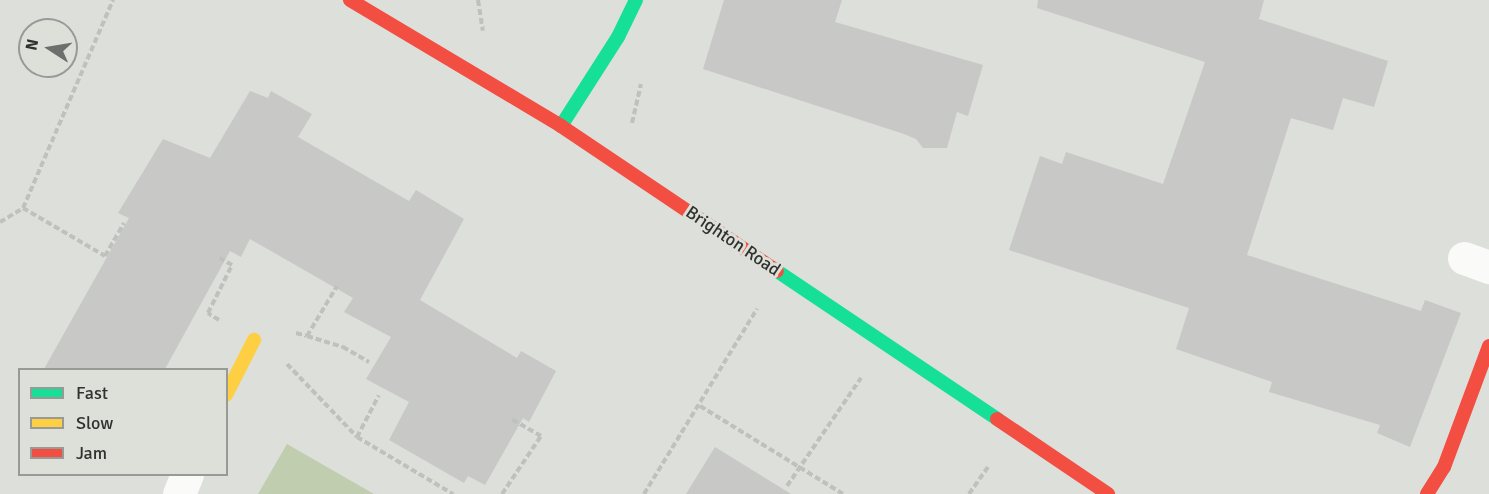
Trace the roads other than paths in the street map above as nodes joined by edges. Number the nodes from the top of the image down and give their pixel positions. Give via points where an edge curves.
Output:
1 (350, 0) edge
2 (636, 0) edge
3 (561, 126) junction
4 (254, 340) dead end
5 (1489, 346) edge
6 (228, 391) edge
7 (186, 476) edge
8 (179, 494) edge
9 (1108, 494) edge
10 (1427, 494) edge

1 - 3 main road, Brighton Road
2 - 3 main road via 618,37
3 - 9 main road, Brighton Road
4 - 6 main road
5 - 10 main road via 1444,467
7 - 8 street

